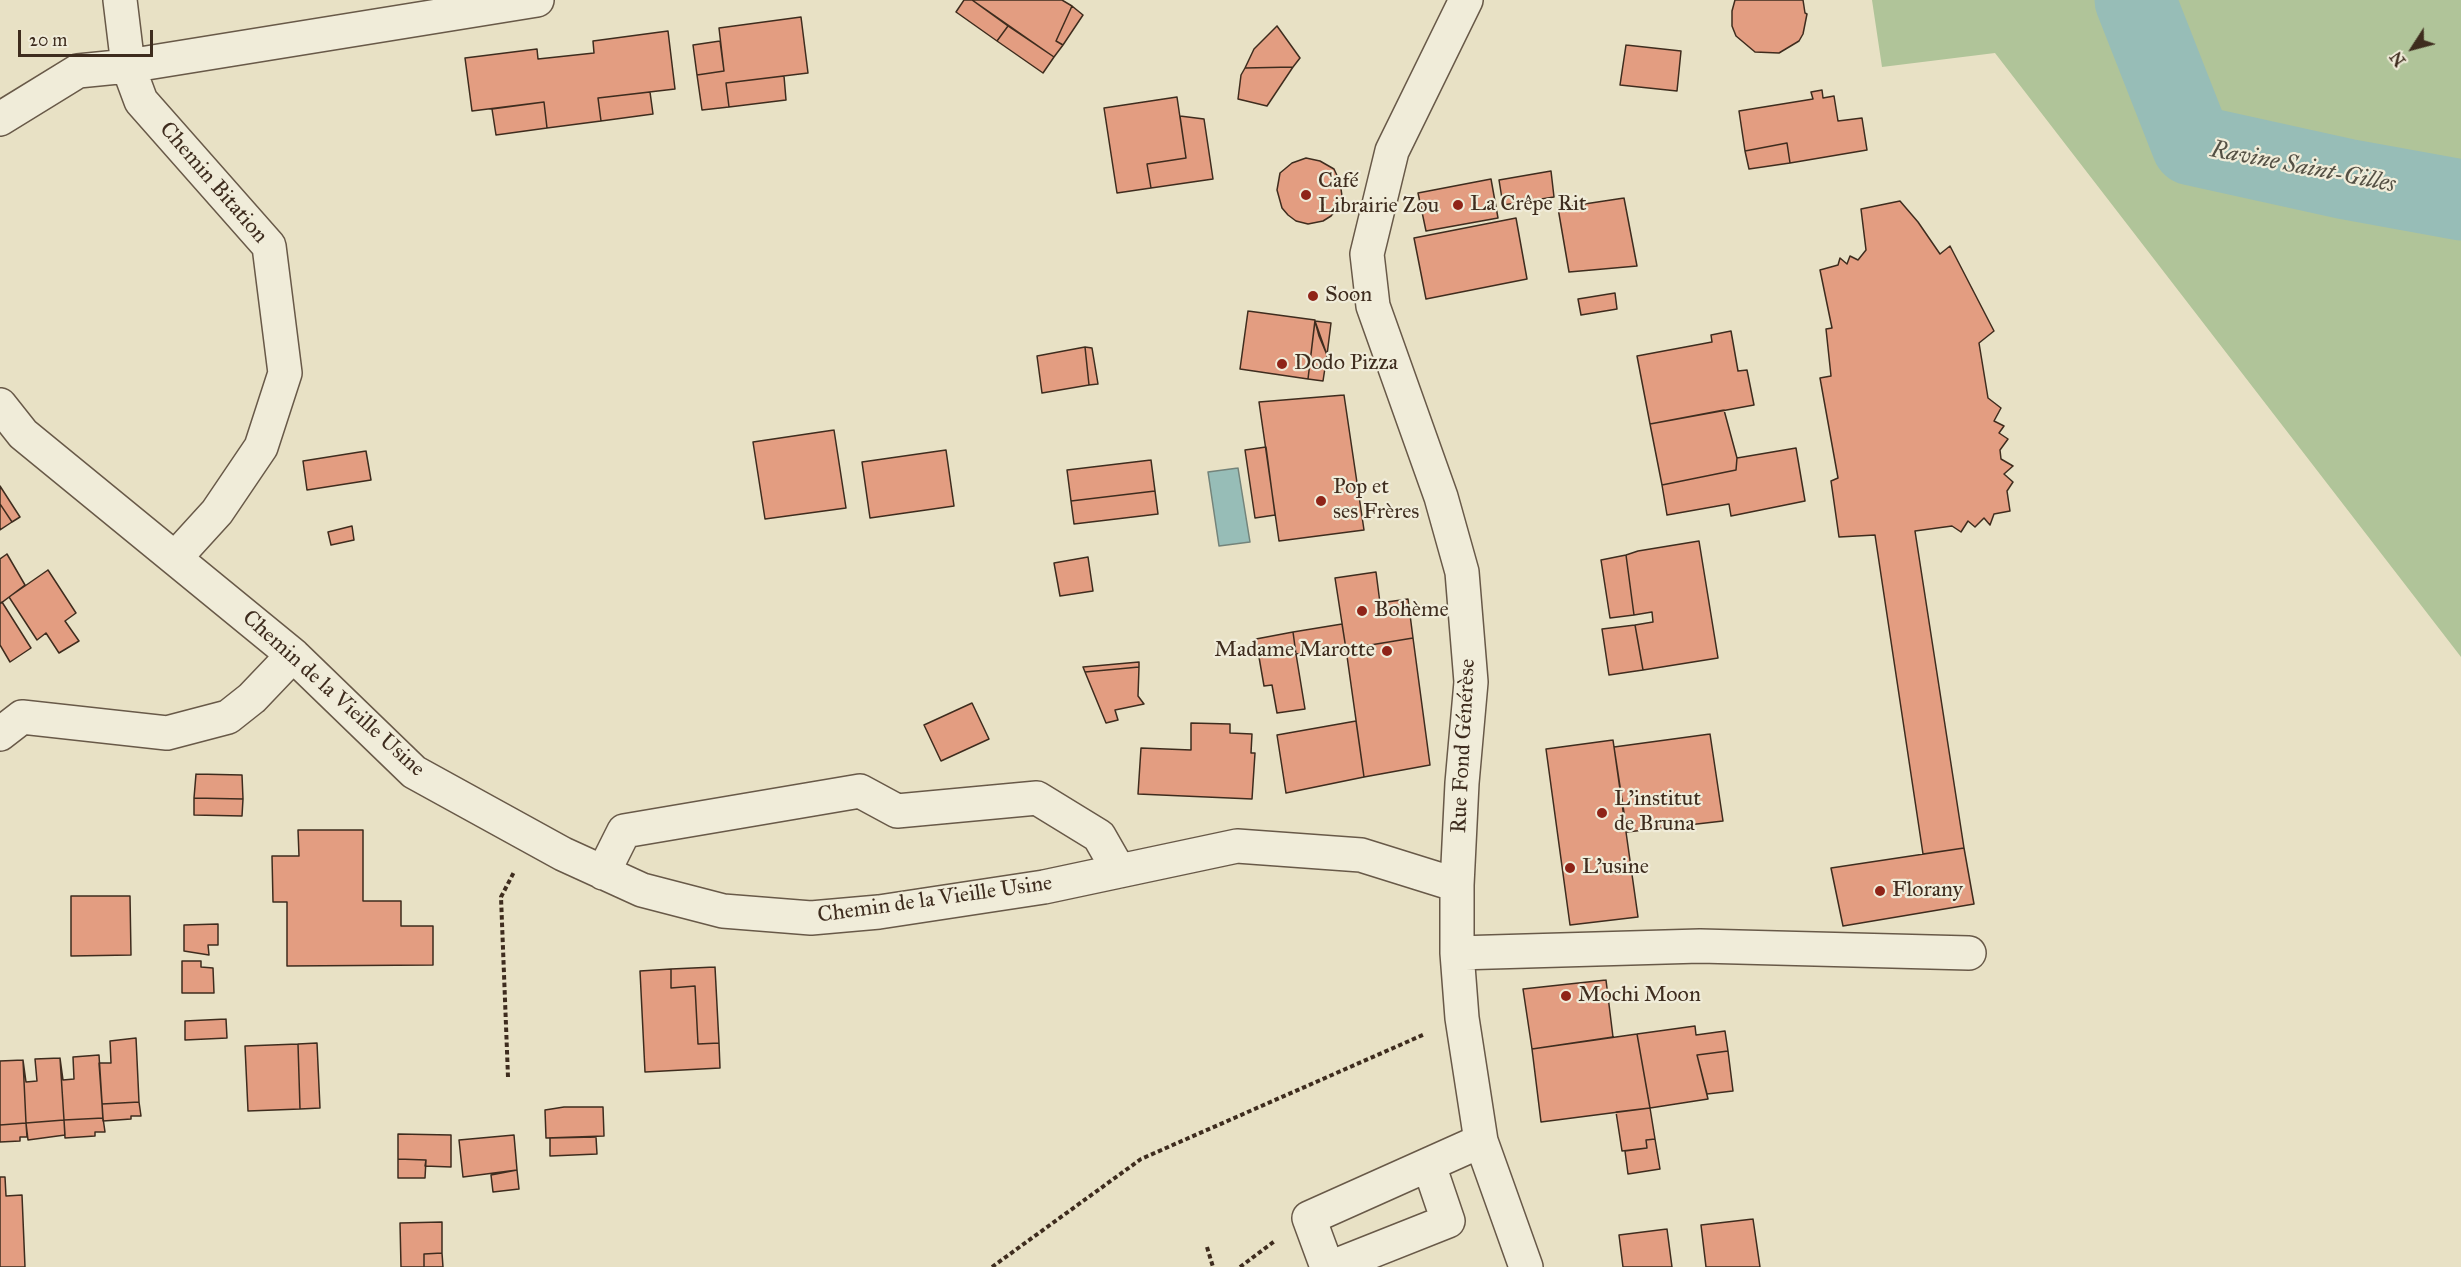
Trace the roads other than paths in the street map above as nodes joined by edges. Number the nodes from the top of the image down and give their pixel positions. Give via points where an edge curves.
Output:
1 (120, 0) edge
2 (537, 0) edge
3 (1466, 0) edge
4 (128, 66) junction
5 (0, 119) edge
6 (0, 405) edge
7 (176, 557) junction
8 (293, 655) junction
9 (0, 734) edge
10 (1119, 871) junction
11 (603, 873) junction
12 (1457, 885) junction
13 (1457, 953) junction
14 (1969, 953) dead end
15 (1481, 1141) junction
16 (1429, 1165) junction
17 (1327, 1267) edge
18 (1332, 1267) edge
19 (1526, 1267) edge

1 - 4 street, Chemin Bitation
2 - 4 street
3 - 12 street, Rue Fond Générèse via 1392,152 1367,254 1373,306 1441,497 1462,572 1471,682
4 - 5 street via 78,71
4 - 7 street, Chemin Bitation via 141,101 269,246 285,373 261,447 217,512
6 - 7 street, Chemin de la Vieille Usine via 23,434
7 - 8 street, Chemin de la Vieille Usine
8 - 9 street via 228,717 167,733 22,717
8 - 11 street, Chemin de la Vieille Usine via 414,771
10 - 11 street, Chemin de la Vieille Usine via 1044,887 879,912 811,918 723,911 642,890
10 - 11 street via 1099,836 1037,798 897,811 860,791 624,831
10 - 12 street, Chemin de la Vieille Usine via 1237,846 1361,855
12 - 13 street, Rue Fond Générèse
13 - 14 street via 1700,946
13 - 15 street, Rue Fond Générèse via 1462,1018
15 - 16 street
15 - 19 street, Rue Fond Générèse
16 - 17 street via 1309,1218
16 - 18 street via 1448,1221

